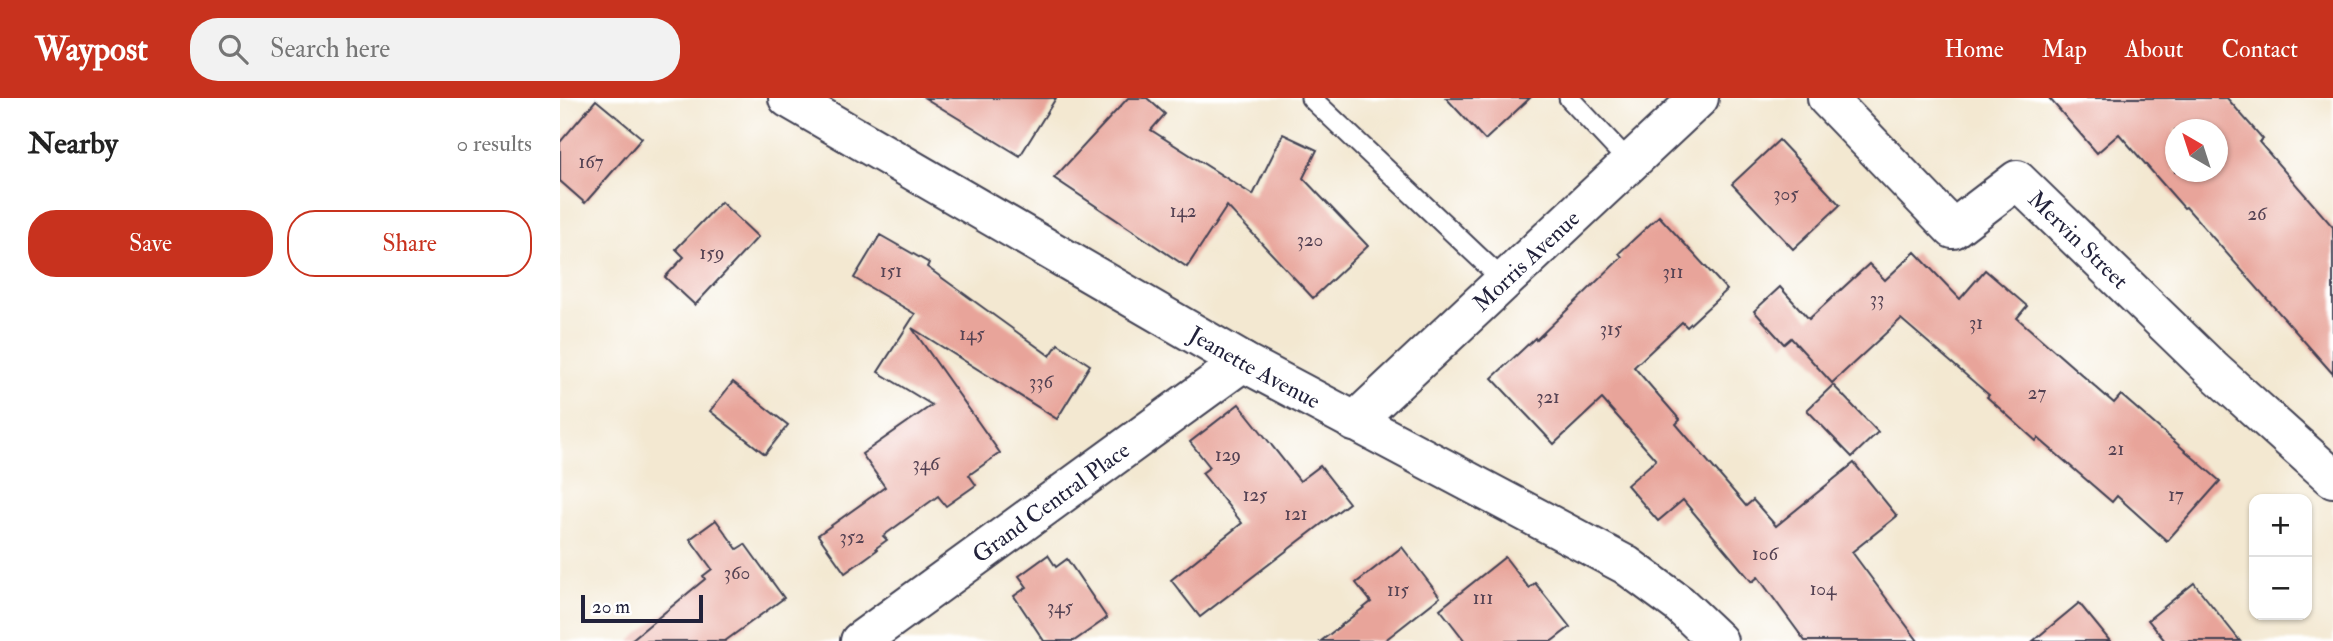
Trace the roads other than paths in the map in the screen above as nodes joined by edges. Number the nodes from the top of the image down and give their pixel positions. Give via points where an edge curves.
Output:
1 (788, 98) edge
2 (1311, 98) edge
3 (1569, 98) edge
4 (1699, 98) edge
5 (1827, 98) edge
6 (1630, 163) junction
7 (1504, 281) junction
8 (1243, 362) junction
9 (1354, 422) junction
10 (2333, 478) edge
11 (860, 641) edge
12 (1718, 641) edge

1 - 8 street, Jeanette Avenue
2 - 7 lane
3 - 6 lane
4 - 6 street, Morris Avenue
5 - 10 street, Mervin Street via 1953,229 2017,180 2214,371
6 - 7 street, Morris Avenue
7 - 9 street, Morris Avenue
8 - 9 street, Jeanette Avenue
8 - 11 street, Grand Central Place
9 - 12 street, Jeanette Avenue via 1626,565 1679,604

